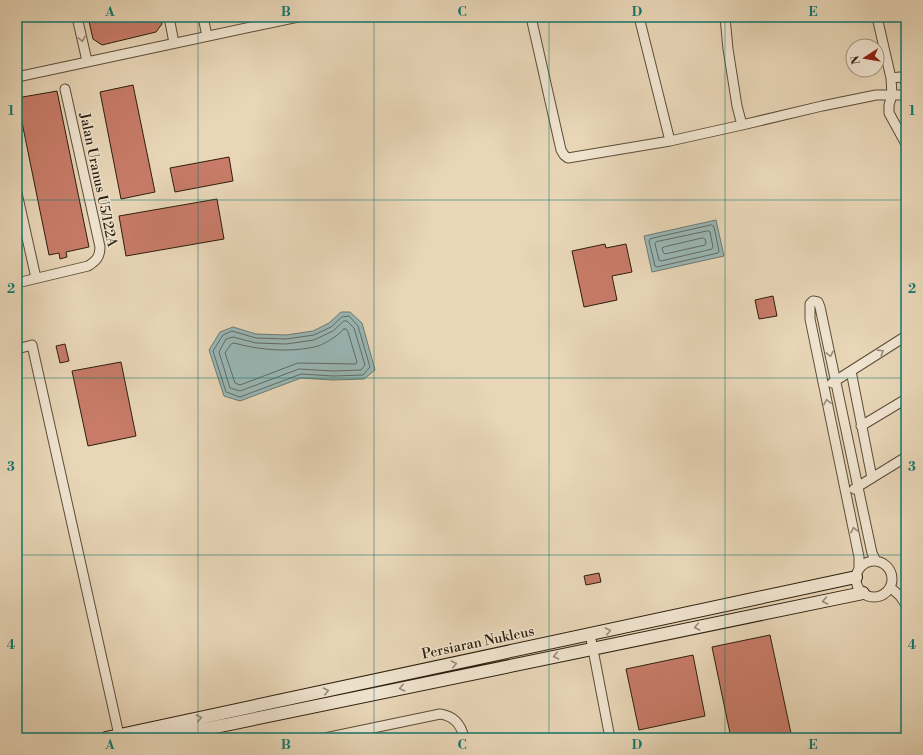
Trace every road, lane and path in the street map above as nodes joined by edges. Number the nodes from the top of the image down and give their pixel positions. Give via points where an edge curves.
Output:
1 (77, 17) edge
2 (169, 17) edge
3 (203, 17) edge
4 (298, 17) edge
5 (532, 17) edge
6 (639, 17) edge
7 (725, 17) edge
8 (877, 17) edge
9 (207, 36) junction
10 (174, 43) junction
11 (87, 61) junction
12 (17, 77) edge
13 (891, 78) junction
14 (906, 83) edge
15 (65, 89) dead end
16 (892, 95) junction
17 (906, 95) edge
18 (742, 125) junction
19 (670, 141) junction
20 (906, 144) edge
21 (17, 193) edge
22 (36, 278) junction
23 (17, 283) edge
24 (906, 336) edge
25 (17, 349) edge
26 (851, 371) junction
27 (836, 380) junction
28 (824, 388) junction
29 (906, 399) edge
30 (861, 426) junction
31 (906, 457) edge
32 (872, 478) junction
33 (858, 487) junction
34 (846, 494) junction
35 (876, 561) junction
36 (858, 573) junction
37 (890, 587) junction
38 (863, 593) junction
39 (906, 604) edge
40 (590, 634) junction
41 (593, 648) junction
42 (173, 733) edge
43 (160, 734) edge
44 (119, 735) junction
45 (106, 738) edge
46 (325, 738) edge
47 (464, 738) edge
48 (610, 738) edge

1 -> 11 street
2 - 10 street
3 - 9 street
4 - 9 street
5 - 19 street via 564,155 572,158
6 - 19 street
7 - 18 street via 728,49
8 - 13 street
9 - 10 street
10 - 11 street
11 - 12 street
13 - 14 street via 900,77
13 - 16 street
15 - 22 street, Jalan Uranus U5/122A via 100,255 88,266
16 - 17 street
16 - 18 street via 876,95
16 - 20 street via 889,113
18 - 19 street
21 - 22 street
22 - 23 street, Jalan Uranus U5/122A
26 -> 24 street
25 - 44 street via 32,345
26 - 27 street
26 - 30 street
27 - 28 street
28 -> 27 street via 809,310 813,302 818,302 820,307
27 - 33 street
34 -> 28 street
29 - 30 street
30 - 32 street
31 - 32 street
32 - 33 street
33 - 34 street
33 - 35 street
36 -> 34 street via 860,557
35 - 36 street via 867,562
35 - 37 street via 885,564 889,569 892,581
36 - 38 street via 859,589
40 -> 36 street, Persiaran Nukleus
37 - 38 street via 881,596
37 - 39 street
38 -> 41 street, Persiaran Nukleus
40 - 41 street
42 -> 40 street, Persiaran Nukleus
41 -> 42 street, Persiaran Nukleus
41 - 48 street
42 - 43 street, Persiaran Nukleus
43 - 44 street, Persiaran Nukleus
44 - 45 street, Persiaran Nukleus
46 - 47 street via 440,714 458,722

